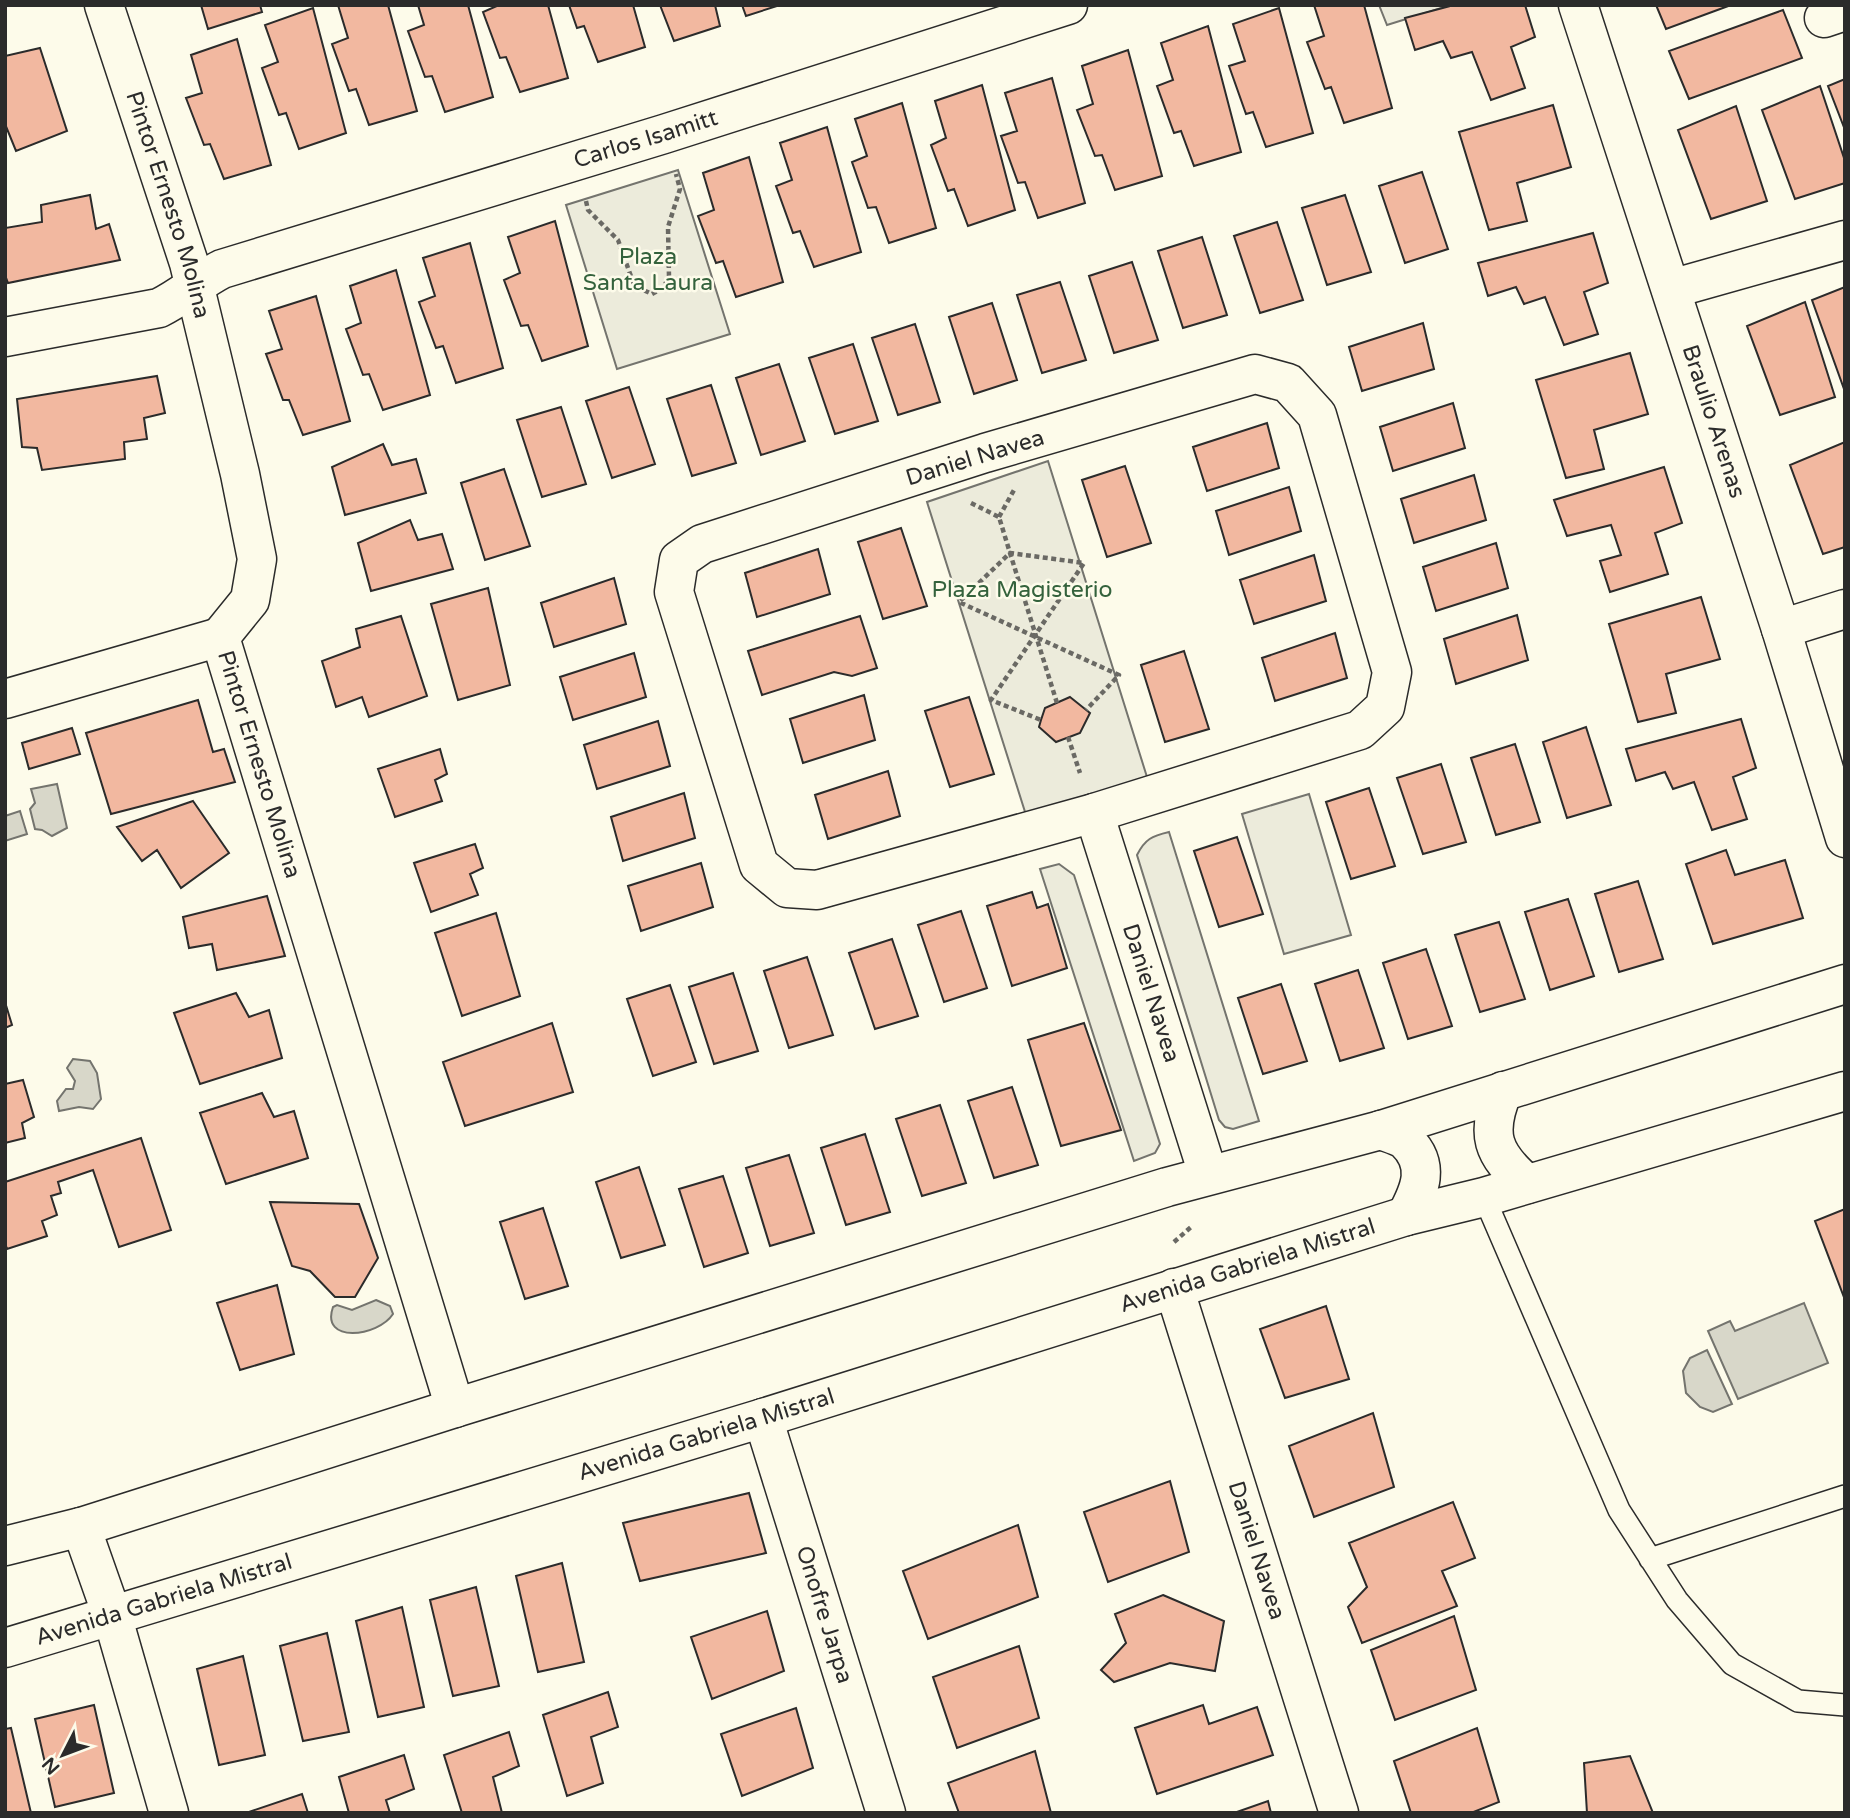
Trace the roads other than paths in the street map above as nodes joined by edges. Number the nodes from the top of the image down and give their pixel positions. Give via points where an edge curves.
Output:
1 (104, 5) edge
2 (1068, 5) edge
3 (1578, 5) edge
4 (1845, 240) edge
5 (209, 278) junction
6 (1671, 289) junction
7 (5, 337) edge
8 (1845, 609) edge
9 (1781, 629) junction
10 (220, 637) junction
11 (5, 699) edge
12 (1094, 813) junction
13 (1845, 838) edge
14 (1845, 984) edge
15 (1503, 1091) junction
16 (1845, 1091) edge
17 (1381, 1130) junction
18 (1208, 1174) junction
19 (1527, 1184) junction
20 (1484, 1197) junction
21 (1406, 1216) junction
22 (1175, 1270) junction
23 (456, 1408) junction
24 (763, 1418) junction
25 (1845, 1496) edge
26 (81, 1527) junction
27 (5, 1546) edge
28 (1650, 1559) junction
29 (111, 1615) junction
30 (5, 1648) edge
31 (1845, 1705) edge
32 (169, 1813) edge
33 (886, 1813) edge
34 (1339, 1813) edge

1 - 5 street, Pintor Ernesto Molina
2 - 5 street, Carlos Isamitt
3 - 6 street, Braulio Arenas
4 - 6 street
5 - 7 street, Carlos Isamitt via 159,308
5 - 10 street, Pintor Ernesto Molina via 257,559 250,600
6 - 9 street, Braulio Arenas
8 - 9 street
9 - 13 street, Braulio Arenas
10 - 11 street
10 - 23 street, Pintor Ernesto Molina
12 - 12 street, Daniel Navea via 1360,730 1385,706 1392,672 1317,415 1288,383 1255,373 702,544 679,561 674,592 759,865 787,888 817,890
12 - 18 street, Daniel Navea
14 - 15 street
15 - 17 street
15 - 19 street via 1493,1116 1495,1142 1506,1166
16 - 19 street, Avenida Gabriela Mistral
17 - 18 street
17 - 21 street, Avenida Gabriela Mistral via 1405,1140 1420,1162 1421,1188
18 - 23 street
19 - 20 street, Avenida Gabriela Mistral
20 - 21 street, Avenida Gabriela Mistral
20 - 28 lane via 1619,1510
21 - 22 street, Avenida Gabriela Mistral
22 - 24 street, Avenida Gabriela Mistral
22 - 34 street, Daniel Navea
23 - 26 street
24 - 29 street, Avenida Gabriela Mistral
24 - 33 street, Onofre Jarpa
25 - 28 lane
26 - 27 street
26 - 29 street
28 - 31 lane via 1677,1600 1732,1664 1798,1701
29 - 30 street, Avenida Gabriela Mistral
29 - 32 street

